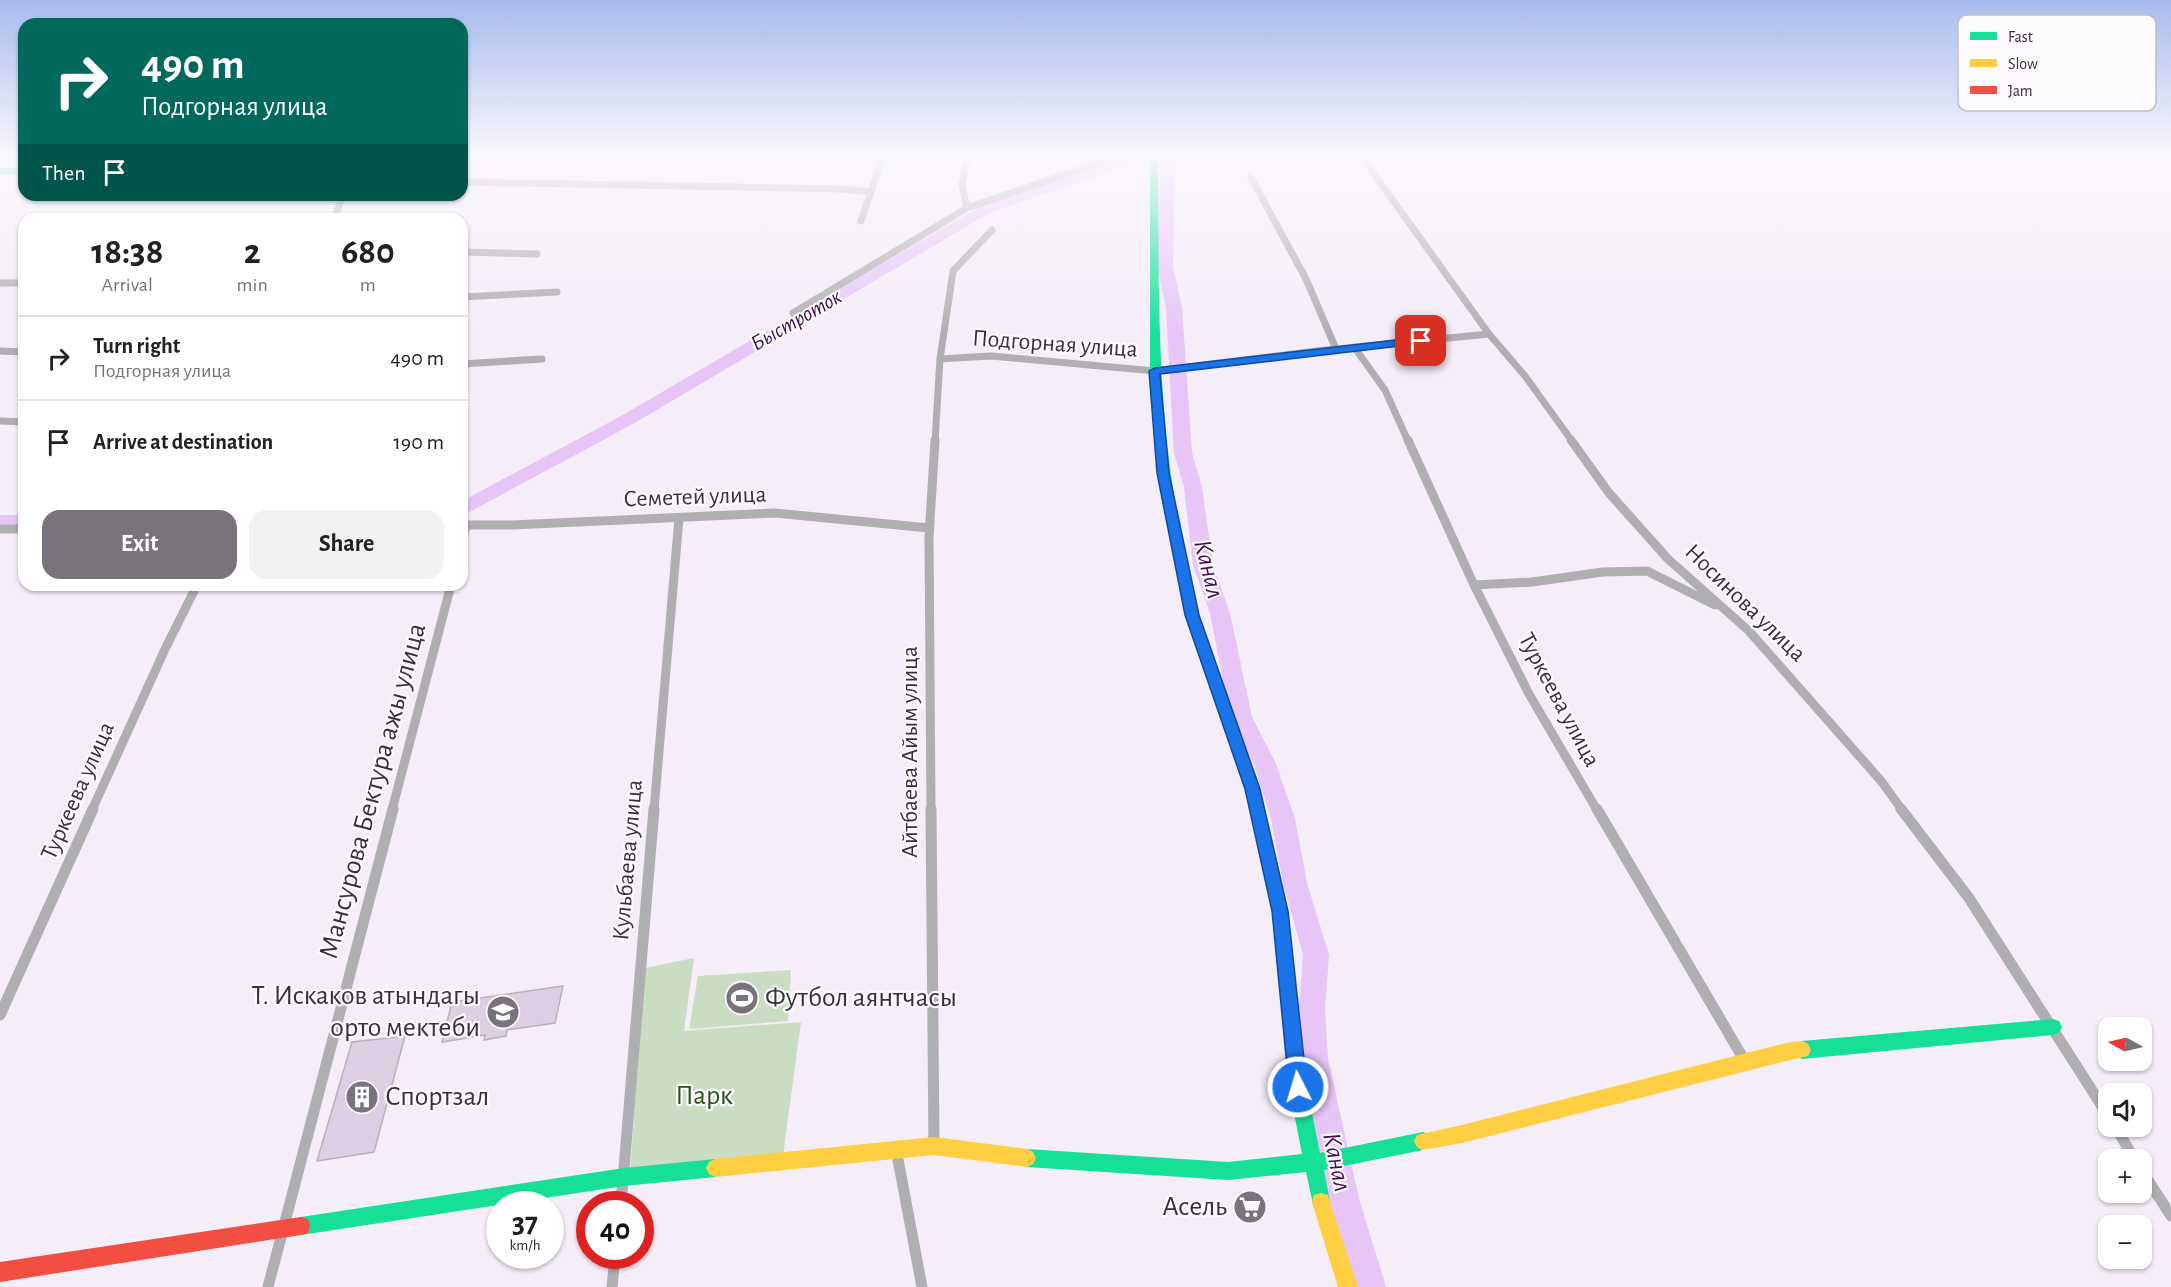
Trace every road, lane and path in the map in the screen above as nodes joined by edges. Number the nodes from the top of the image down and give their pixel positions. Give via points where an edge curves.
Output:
1 (863, 216) edge
2 (954, 216) edge
3 (1154, 216) edge
4 (1272, 216) edge
5 (1404, 216) edge
6 (861, 221) dead end
7 (992, 230) dead end
8 (468, 252) edge
9 (537, 254) dead end
10 (0, 283) edge
11 (18, 283) edge
12 (557, 292) dead end
13 (468, 297) edge
14 (793, 313) dead end
15 (1489, 334) junction
16 (1353, 348) junction
17 (1336, 349) junction
18 (0, 351) edge
19 (18, 352) edge
20 (542, 359) dead end
21 (940, 359) junction
22 (468, 364) edge
23 (1155, 371) junction
24 (0, 421) edge
25 (18, 422) edge
26 (679, 518) junction
27 (468, 526) edge
28 (929, 528) junction
29 (0, 529) edge
30 (18, 529) edge
31 (1474, 585) junction
32 (194, 591) edge
33 (449, 591) edge
34 (1725, 610) junction
35 (0, 1015) edge
36 (2053, 1027) junction
37 (1746, 1063) junction
38 (2098, 1099) edge
39 (934, 1146) junction
40 (896, 1149) junction
41 (1314, 1162) junction
42 (624, 1177) junction
43 (2152, 1187) edge
44 (622, 1191) edge
45 (2171, 1216) edge
46 (284, 1228) junction
47 (614, 1269) edge
48 (0, 1272) edge
49 (268, 1287) edge
50 (612, 1287) edge
51 (922, 1287) edge
52 (1348, 1287) edge

1 - 6 street
2 - 14 street
3 - 23 street
4 - 17 street via 1306,279
5 - 15 street, Носинова улица
7 - 21 street, Айтбаева Айым улица via 953,272
8 - 9 street
10 - 11 street
12 - 13 street
15 - 16 street, Подгорная улица
15 - 34 street, Носинова улица via 1525,376 1609,493 1668,559
16 - 17 street, Подгорная улица
16 - 31 street, Туркеева улица via 1385,390
17 - 23 street, Подгорная улица
18 - 19 street
20 - 22 street
21 - 23 street, Подгорная улица via 991,356
21 - 28 street, Айтбаева Айым улица
23 - 41 street via 1163,473 1192,615 1253,789 1280,911 1298,1087
24 - 25 street
26 - 27 street, Семетей улица
26 - 28 street, Семетей улица via 775,513
26 - 42 street, Кульбаева улица
28 - 39 street, Айтбаева Айым улица
29 - 30 street
31 - 34 street via 1647,571
31 - 37 street, Туркеева улица via 1529,694
32 - 35 street, Туркеева улица
33 - 46 street, Мансурова Бектура ажы улица
34 - 36 street, Носинова улица via 1749,631 1882,782 1970,898
36 - 37 street via 1798,1051
36 - 38 street, Носинова улица
37 - 41 street via 1462,1134
39 - 40 street
39 - 41 street via 1020,1158 1216,1171
40 - 42 street
40 - 51 street
41 - 52 street via 1323,1209
42 - 44 street, Кульбаева улица
42 - 46 street
43 - 45 street
46 - 48 street
46 - 49 street, Мансурова Бектура ажы улица
47 - 50 street

